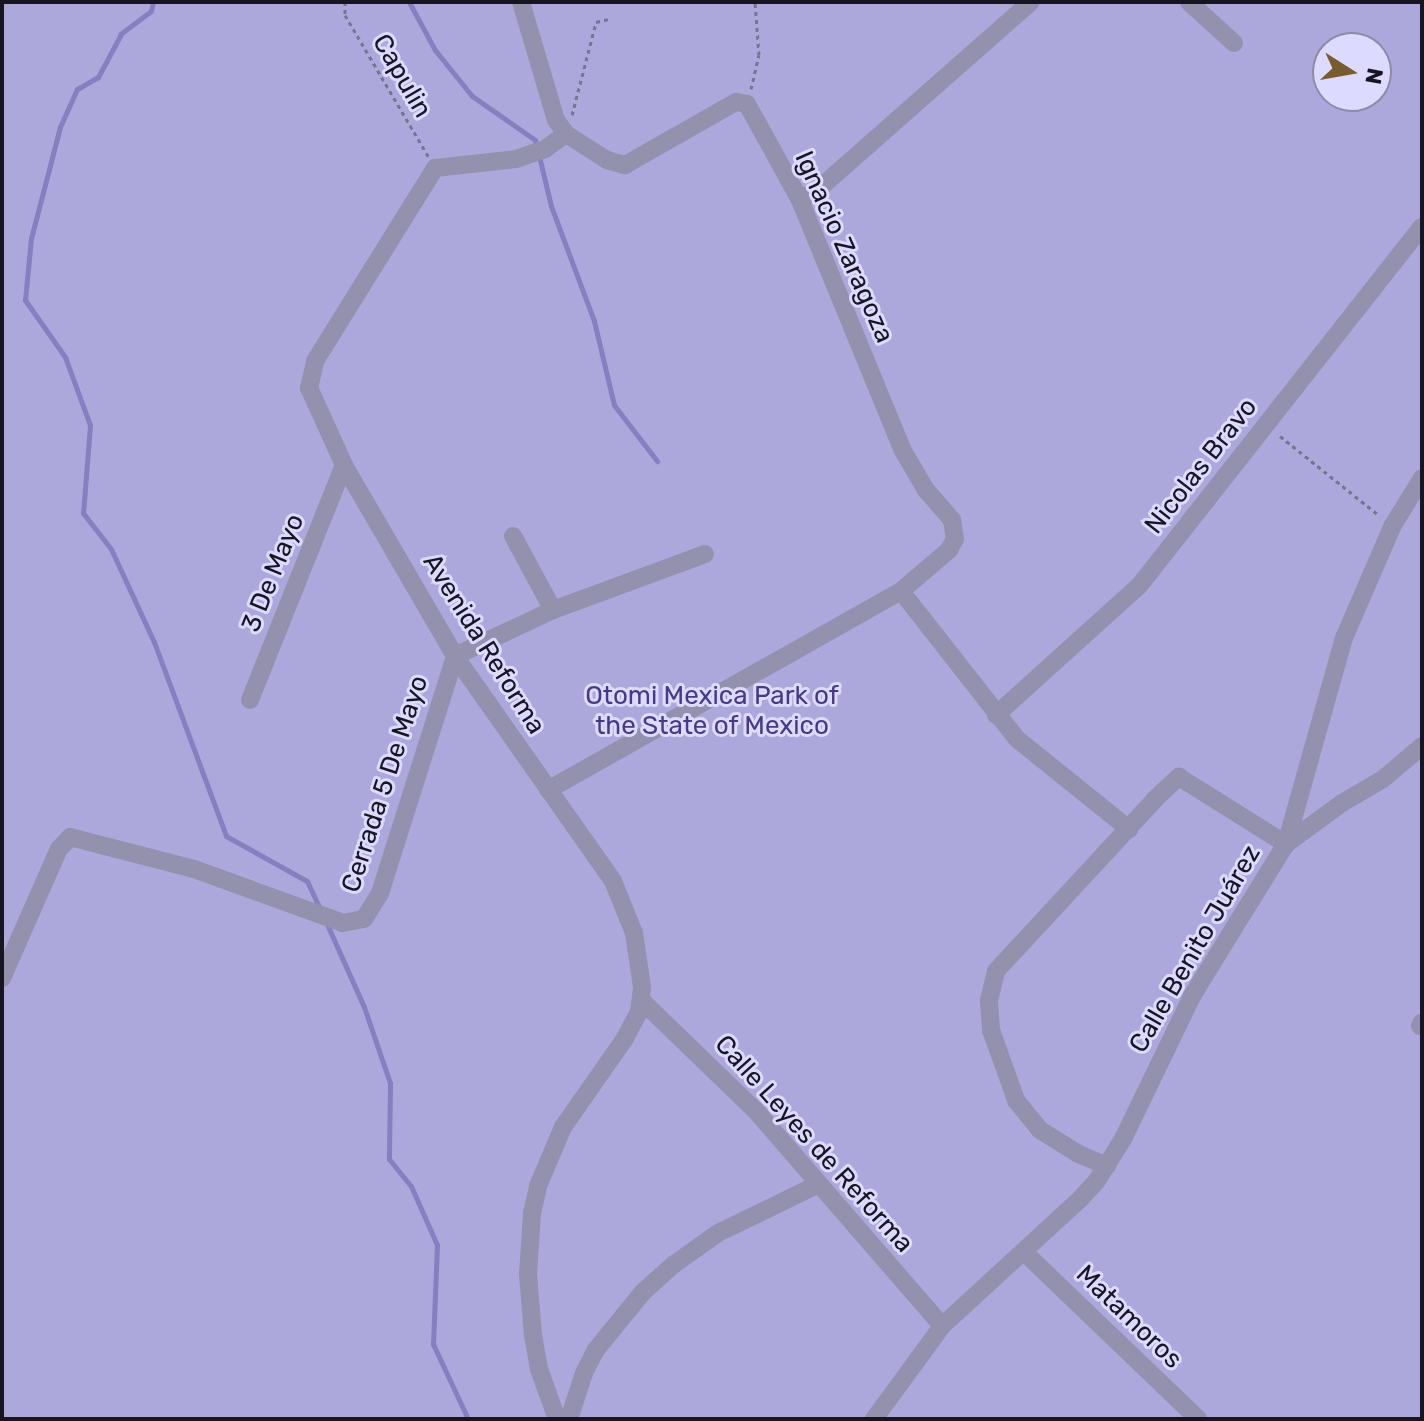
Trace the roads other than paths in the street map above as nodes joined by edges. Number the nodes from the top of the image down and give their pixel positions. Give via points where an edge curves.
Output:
1 (521, 2) edge
2 (1031, 2) edge
3 (1189, 2) edge
4 (1234, 43) dead end
5 (566, 134) junction
6 (800, 200) junction
7 (1422, 227) edge
8 (344, 465) junction
9 (1422, 478) edge
10 (513, 536) dead end
11 (705, 554) dead end
12 (901, 591) junction
13 (553, 610) junction
14 (455, 656) junction
15 (250, 700) dead end
16 (996, 715) junction
17 (1422, 746) edge
18 (548, 790) junction
19 (1129, 829) junction
20 (1286, 844) junction
21 (2, 978) edge
22 (642, 1001) junction
23 (1107, 1166) junction
24 (817, 1185) junction
25 (1024, 1252) junction
26 (942, 1326) junction
27 (557, 1419) edge
28 (569, 1419) edge
29 (874, 1419) edge
30 (1198, 1419) edge

1 - 5 street via 556,120
2 - 6 street
3 - 4 street
5 - 6 street, Ignacio Zaragoza via 625,165 736,102 747,104
5 - 8 street, Avenida Reforma via 545,149 516,159 435,168 315,361 312,402
6 - 12 street, Ignacio Zaragoza via 902,449 952,520 955,539 949,550
7 - 16 street, Nicolas Bravo via 1139,586
8 - 14 street, Avenida Reforma
8 - 15 street, 3 De Mayo
9 - 20 street, Calle Benito Juárez via 1393,525 1344,638
10 - 13 street
11 - 13 street, Cerrada 5 De Mayo
12 - 16 street
12 - 18 street
13 - 14 street, Cerrada 5 De Mayo
14 - 18 street, Avenida Reforma
14 - 21 street, Cerrada 5 De Mayo via 380,893 364,919 343,923 194,869 73,837 62,845
16 - 19 street via 1017,739
17 - 20 street
18 - 22 street, Avenida Reforma via 624,901 634,933
19 - 20 street via 1179,777
19 - 23 street via 1007,957 996,971 989,1000 997,1052 1027,1117 1057,1142
20 - 23 street, Calle Benito Juárez via 1192,996
22 - 24 street, Calle Leyes de Reforma via 756,1111
22 - 27 street via 624,1040 563,1127 532,1213 528,1274 533,1336
23 - 25 street, Calle Benito Juárez
24 - 26 street, Calle Leyes de Reforma
24 - 28 street via 718,1233 643,1292 595,1351
25 - 26 street, Calle Benito Juárez
25 - 30 street, Matamoros
26 - 29 street, Calle Benito Juárez

